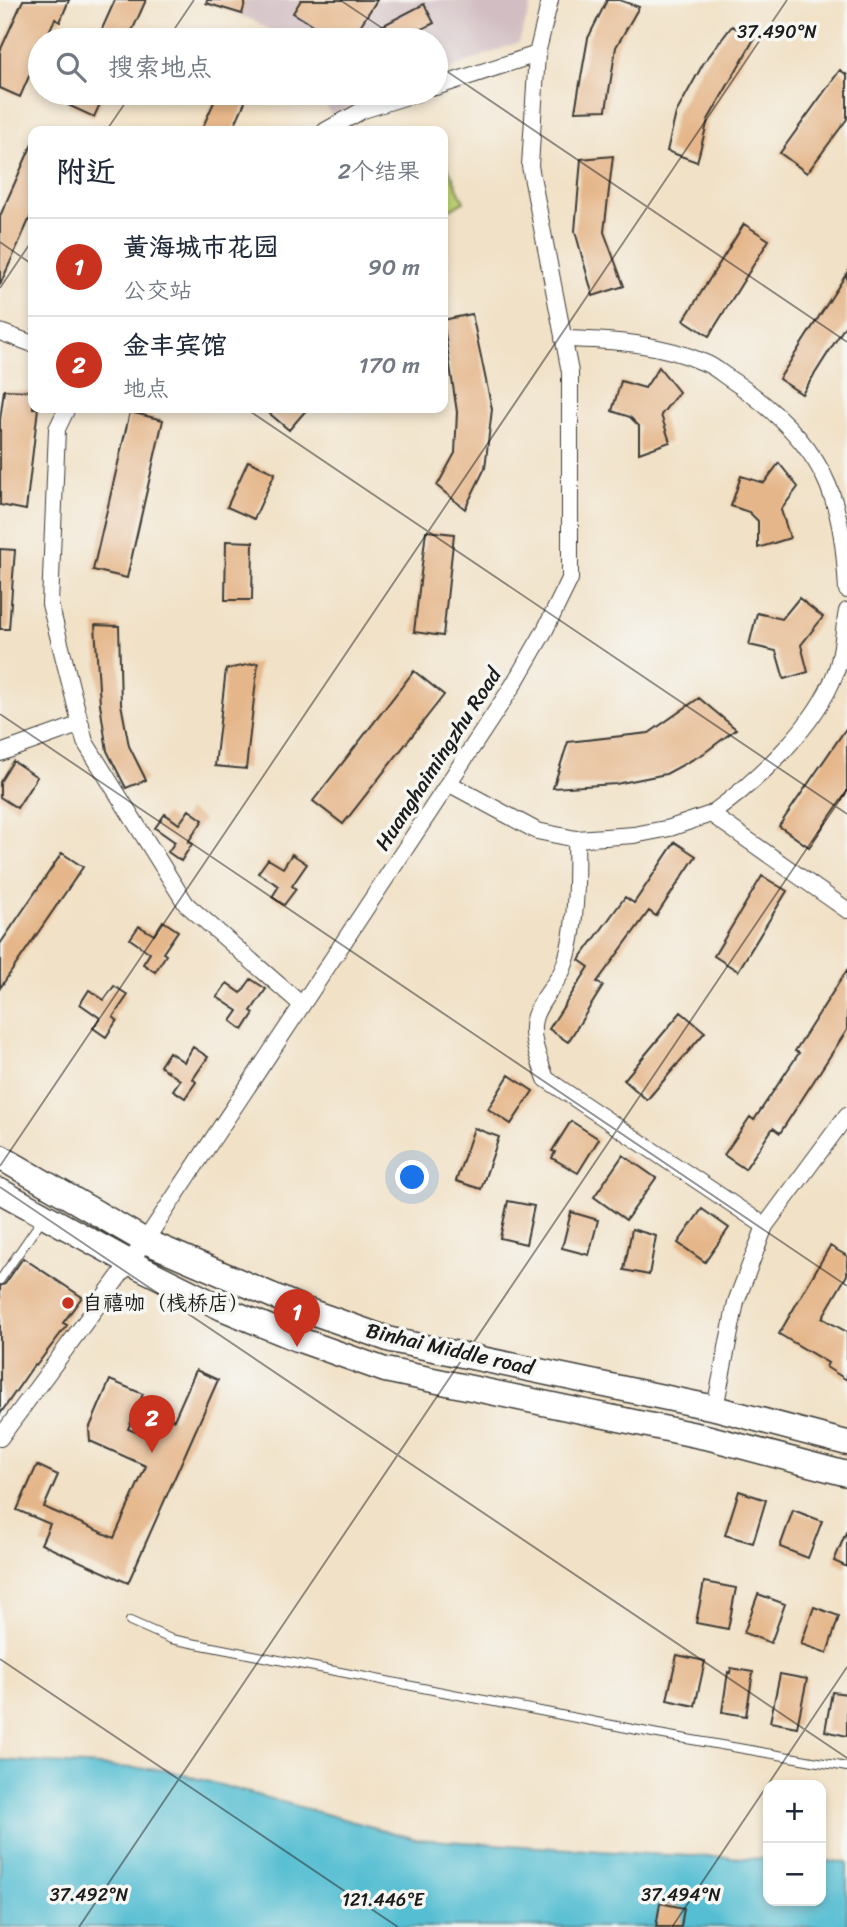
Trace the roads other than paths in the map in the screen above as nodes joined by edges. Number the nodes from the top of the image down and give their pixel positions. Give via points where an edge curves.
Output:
1 (550, 0) edge
2 (537, 54) junction
3 (448, 83) edge
4 (379, 105) edge
5 (335, 126) edge
6 (0, 332) edge
7 (563, 339) junction
8 (28, 342) edge
9 (65, 413) edge
10 (845, 537) edge
11 (847, 590) edge
12 (847, 611) edge
13 (81, 724) junction
14 (0, 753) edge
15 (448, 783) junction
16 (711, 814) junction
17 (576, 839) junction
18 (847, 910) edge
19 (302, 1005) junction
20 (847, 1115) edge
21 (0, 1157) edge
22 (0, 1191) edge
23 (44, 1215) junction
24 (765, 1226) junction
25 (145, 1241) junction
26 (129, 1262) junction
27 (1, 1275) edge
28 (715, 1408) junction
29 (0, 1438) edge
30 (847, 1443) edge
31 (847, 1474) edge
32 (130, 1621) dead end
33 (847, 1767) edge

1 - 2 street, Huanghaimingzhu Road
2 - 3 street
2 - 7 street, Huanghaimingzhu Road via 530,166
4 - 5 street
6 - 8 street
7 - 10 street via 609,340 664,350 705,363 747,390 802,442 828,485
7 - 15 street, Huanghaimingzhu Road via 570,372 570,579 512,687
9 - 13 street via 57,429 50,604
10 - 11 street
12 - 16 street via 836,674 813,717 736,796
13 - 14 street
13 - 19 street via 85,742 186,904
15 - 17 street via 537,831
15 - 19 street, Huanghaimingzhu Road
16 - 17 street via 634,835
16 - 18 street
17 - 24 street via 571,935 563,968 534,1017 534,1041 546,1079
19 - 25 street, Huanghaimingzhu Road
20 - 24 street
21 - 25 main road, Binhai Middle road
22 - 23 main road, Binhai Middle road
23 - 26 main road, Binhai Middle road
23 - 27 lane
24 - 28 street via 736,1303
25 - 26 street, Huanghaimingzhu Road
25 - 28 main road, Binhai Middle road via 306,1310 391,1340
26 - 29 street, Huanghaimingzhu Road
26 - 31 main road, Binhai Middle road via 222,1308 385,1370 710,1438
28 - 30 main road, Binhai Middle road
32 - 33 lane via 171,1639

